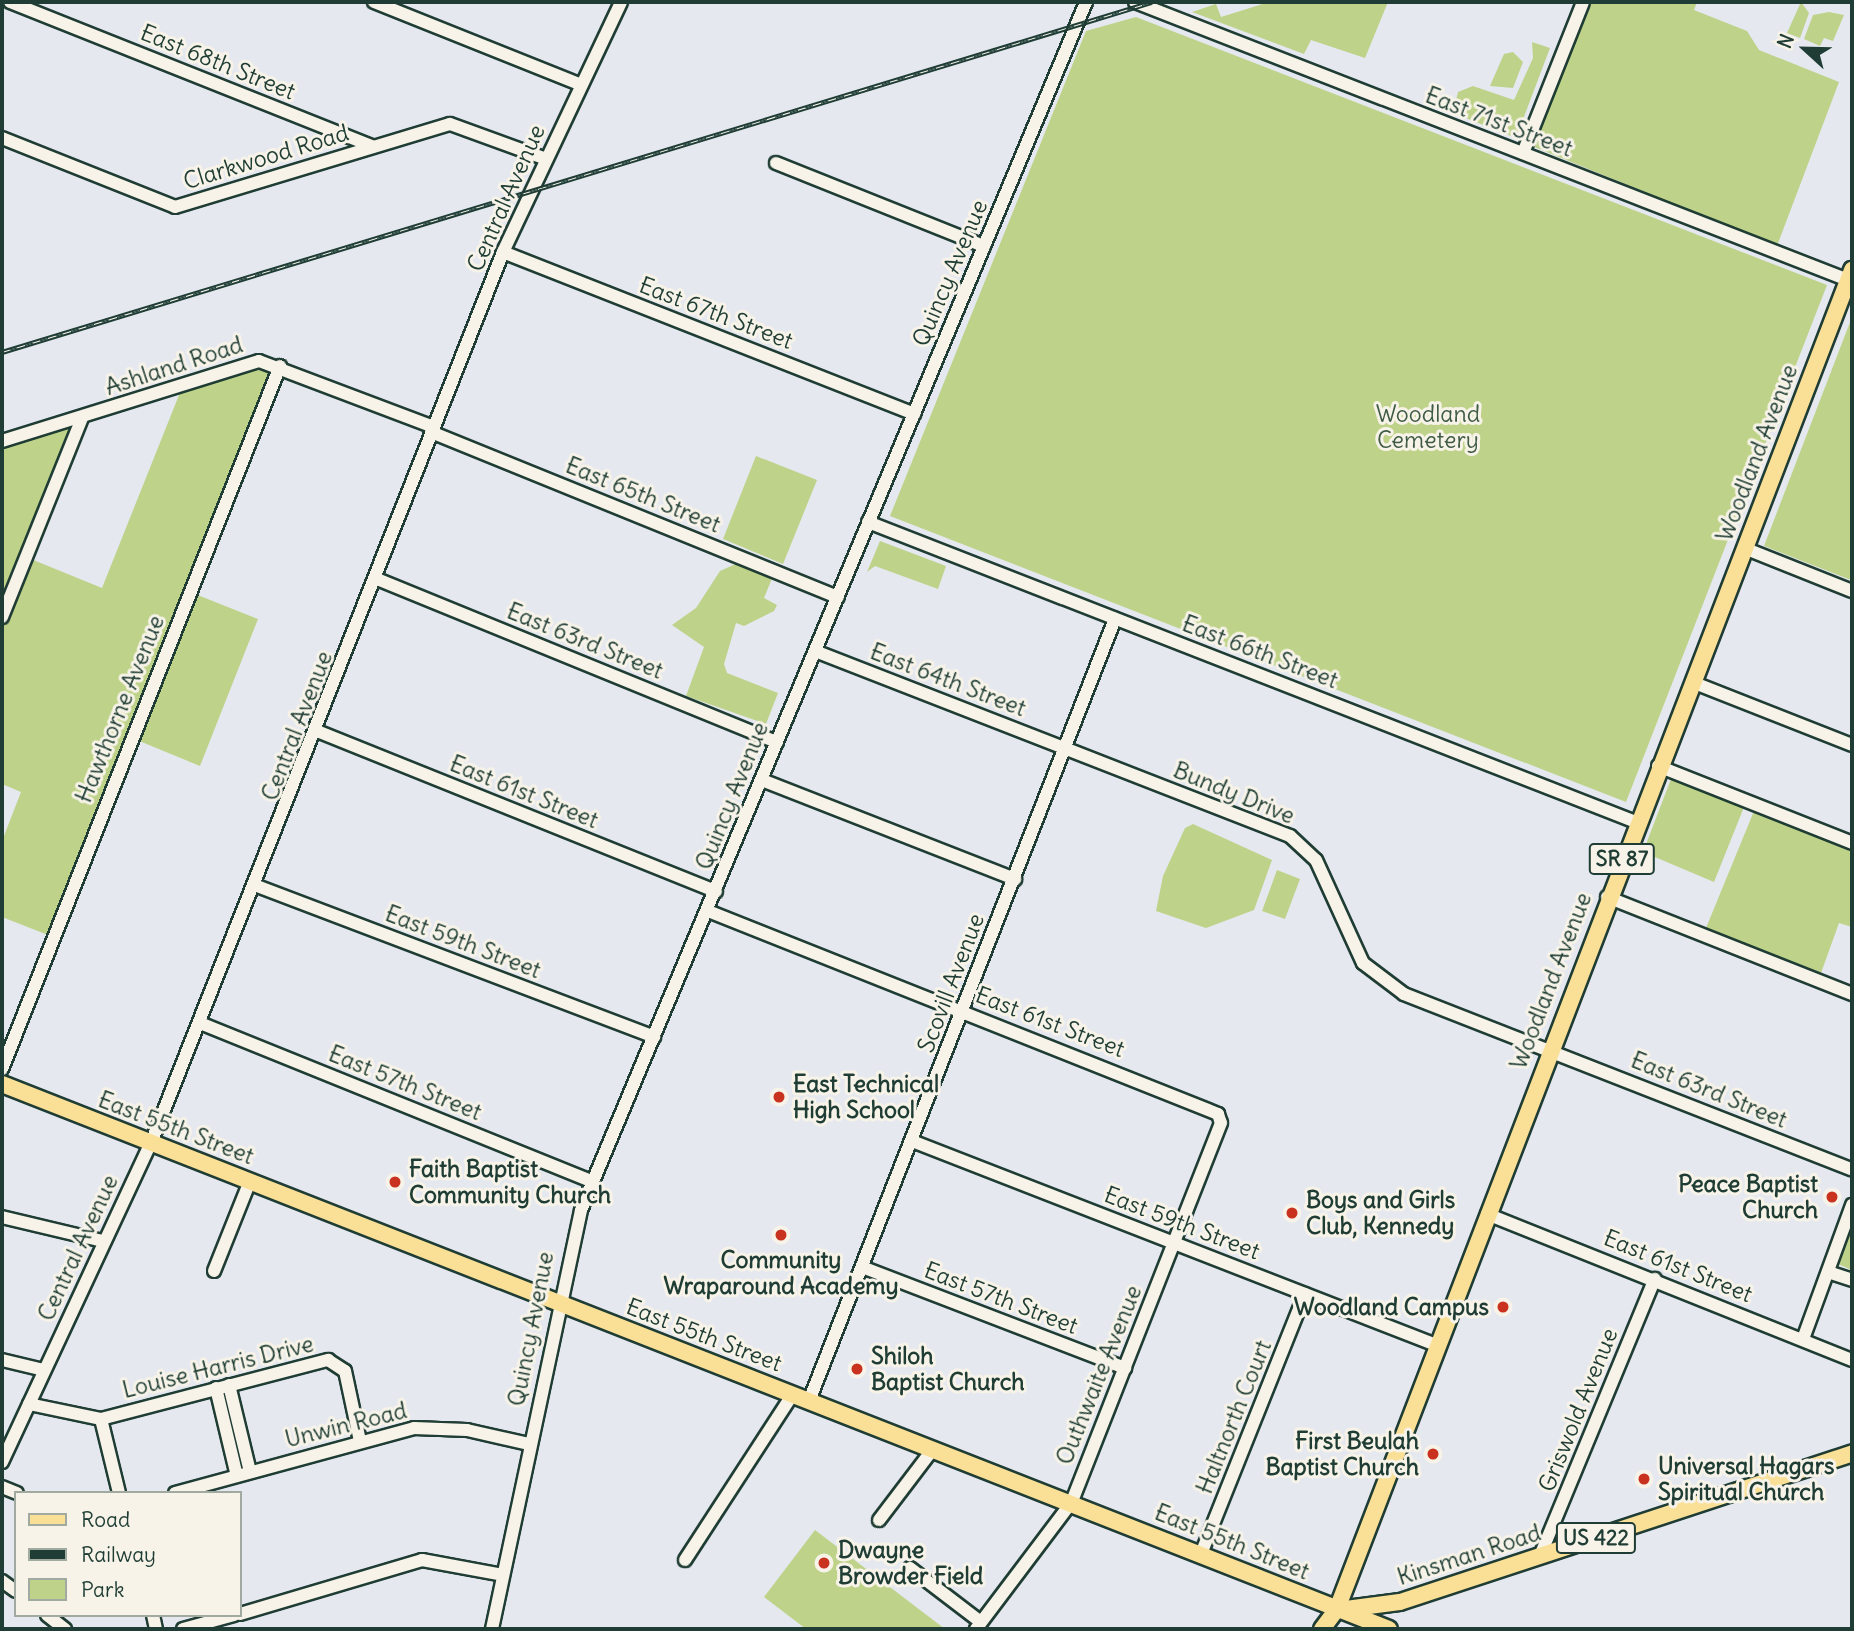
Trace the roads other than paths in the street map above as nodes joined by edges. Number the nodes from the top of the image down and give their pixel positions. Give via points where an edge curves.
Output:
1 (10, 2) edge
2 (374, 2) edge
3 (621, 2) edge
4 (1086, 2) edge
5 (1135, 2) edge
6 (1583, 2) edge
7 (581, 85) junction
8 (2, 138) edge
9 (372, 146) junction
10 (1523, 153) junction
11 (546, 159) junction
12 (776, 163) dead end
13 (984, 246) junction
14 (503, 252) junction
15 (1850, 275) edge
16 (280, 366) junction
17 (914, 414) junction
18 (82, 418) junction
19 (433, 429) junction
20 (2, 441) edge
21 (868, 522) junction
22 (1744, 548) junction
23 (377, 579) junction
24 (1852, 592) edge
25 (838, 597) junction
26 (2, 617) edge
27 (1115, 619) junction
28 (815, 651) junction
29 (1692, 682) junction
30 (317, 731) junction
31 (777, 742) junction
32 (1852, 746) edge
33 (1065, 748) junction
34 (1658, 766) junction
35 (762, 780) junction
36 (1636, 822) junction
37 (1852, 843) edge
38 (1014, 879) junction
39 (257, 886) junction
40 (716, 891) junction
41 (1607, 897) junction
42 (708, 911) junction
43 (1852, 994) edge
44 (964, 1011) junction
45 (200, 1023) junction
46 (654, 1037) junction
47 (1549, 1052) junction
48 (2, 1069) edge
49 (2, 1084) edge
50 (1218, 1114) joint
51 (912, 1141) junction
52 (151, 1143) junction
53 (1852, 1170) edge
54 (250, 1181) junction
55 (593, 1182) junction
56 (1852, 1205) edge
57 (1487, 1214) junction
58 (2, 1217) edge
59 (103, 1241) junction
60 (1175, 1242) junction
61 (862, 1267) junction
62 (214, 1271) dead end
63 (1828, 1272) junction
64 (1655, 1279) junction
65 (1852, 1280) edge
66 (1305, 1294) junction
67 (558, 1302) junction
68 (1803, 1339) junction
69 (1436, 1345) junction
70 (2, 1360) edge
71 (1852, 1360) edge
72 (1125, 1368) junction
73 (44, 1370) junction
74 (223, 1386) junction
75 (793, 1394) junction
76 (809, 1401) junction
77 (29, 1404) junction
78 (101, 1419) junction
79 (360, 1441) junction
80 (529, 1444) junction
81 (933, 1449) junction
82 (1852, 1453) edge
83 (2, 1462) edge
84 (250, 1472) junction
85 (237, 1476) junction
86 (206, 1489) edge
87 (118, 1491) edge
88 (1071, 1503) junction
89 (879, 1520) dead end
90 (1201, 1554) junction
91 (1540, 1556) junction
92 (685, 1560) dead end
93 (910, 1568) dead end
94 (503, 1575) junction
95 (1337, 1609) junction
96 (242, 1613) edge
97 (50, 1617) edge
98 (227, 1617) edge
99 (979, 1626) edge
100 (65, 1629) edge
101 (183, 1629) edge
102 (492, 1629) edge
103 (1322, 1629) edge
104 (1389, 1629) edge

1 - 9 street, East 68th Street
2 - 7 street
3 - 7 street, Central Avenue
4 - 13 street, Quincy Avenue
5 - 10 street, East 71st Street
6 - 10 street
7 - 11 street, Central Avenue
8 - 9 street, Clarkwood Road via 174,206
9 - 11 street, Clarkwood Road via 460,124
10 - 15 street, East 71st Street
11 - 14 street, Central Avenue
12 - 13 street
13 - 17 street, Quincy Avenue
14 - 17 street, East 67th Street
14 - 19 street, Central Avenue
15 - 22 main road, Woodland Avenue / SR 87
16 - 18 street, Ashland Road via 259,361
16 - 19 street, Ashland Road
16 - 48 street, Hawthorne Avenue
17 - 21 street, Quincy Avenue
18 - 20 street, Ashland Road
18 - 26 street
19 - 23 street, Central Avenue
19 - 25 street, East 65th Street
21 - 25 street, Quincy Avenue
21 - 27 street, East 66th Street
22 - 24 street
22 - 29 main road, Woodland Avenue / SR 87
23 - 30 street, Central Avenue
23 - 31 street, East 63rd Street
25 - 28 street, Quincy Avenue
27 - 33 street, Scovill Avenue
27 - 36 street, East 66th Street
28 - 31 street, Quincy Avenue
28 - 33 street, East 64th Street
29 - 32 street
29 - 34 main road, Woodland Avenue / SR 87
30 - 39 street, Central Avenue
30 - 40 street, East 61st Street
31 - 35 street, Quincy Avenue
33 - 38 street, Scovill Avenue
33 - 47 street, Bundy Drive via 1290,836 1310,850 1353,947 1384,982
34 - 36 main road, Woodland Avenue / SR 87
34 - 37 street
35 - 38 street
35 - 40 street, Quincy Avenue
36 - 41 main road, Woodland Avenue / SR 87
38 - 44 street, Scovill Avenue
39 - 45 street, Central Avenue
39 - 46 street, East 59th Street
40 - 42 street, Quincy Avenue
41 - 43 street
41 - 47 main road, Woodland Avenue / SR 87
42 - 44 street, East 61st Street
42 - 46 street, Quincy Avenue
44 - 50 street, East 61st Street
44 - 51 street, Scovill Avenue
45 - 52 street, Central Avenue
45 - 55 street, East 57th Street
46 - 55 street, Quincy Avenue
47 - 53 street, East 63rd Street
47 - 57 main road, Woodland Avenue / SR 87
49 - 52 main road, East 55th Street
50 - 60 street, Outhwaite Avenue via 1221,1123
51 - 60 street, East 59th Street
51 - 61 street, Scovill Avenue
52 - 54 main road, East 55th Street
52 - 59 street, Central Avenue
54 - 62 street
54 - 67 main road, East 55th Street
55 - 67 street, Quincy Avenue via 572,1234
56 - 63 street
57 - 64 street, East 61st Street
57 - 69 main road, Woodland Avenue / SR 87
58 - 59 street
59 - 73 street, Central Avenue
60 - 66 street, East 59th Street
60 - 72 street, Outhwaite Avenue
61 - 72 street, East 57th Street
61 - 76 street, Scovill Avenue
63 - 65 street
63 - 68 street
64 - 68 street, East 61st Street
64 - 91 street, Griswold Avenue
66 - 69 street, East 59th Street
66 - 90 street, Haltnorth Court
67 - 75 main road, East 55th Street
67 - 80 street, Quincy Avenue
68 - 71 street, East 61st Street
69 - 95 main road, Woodland Avenue / SR 87
70 - 73 street
72 - 88 street, Outhwaite Avenue
73 - 77 street, Central Avenue
74 - 78 street, Louise Harris Drive
74 - 79 street, Louise Harris Drive via 322,1360 337,1363 345,1371
74 - 84 street
74 - 85 street
75 - 76 main road, East 55th Street
75 - 92 street
76 - 81 main road, East 55th Street
77 - 78 street, Louise Harris Drive
77 - 83 street, Central Avenue
78 - 87 street
79 - 80 street, Unwin Road via 440,1427
79 - 84 street, Unwin Road
80 - 94 street, Quincy Avenue
81 - 88 main road, East 55th Street
81 - 89 street
82 - 91 main road, Kinsman Road / US 422
84 - 85 street, Unwin Road
85 - 86 street, Unwin Road
88 - 90 main road, East 55th Street
88 - 99 street, Outhwaite Avenue
90 - 95 main road, East 55th Street
91 - 95 main road, Kinsman Road / US 422 via 1400,1602
93 - 99 street
94 - 96 street via 422,1560
94 - 102 street, Quincy Avenue
95 - 103 main road, Woodland Avenue
95 - 104 main road, East 55th Street
97 - 100 street
98 - 101 street

